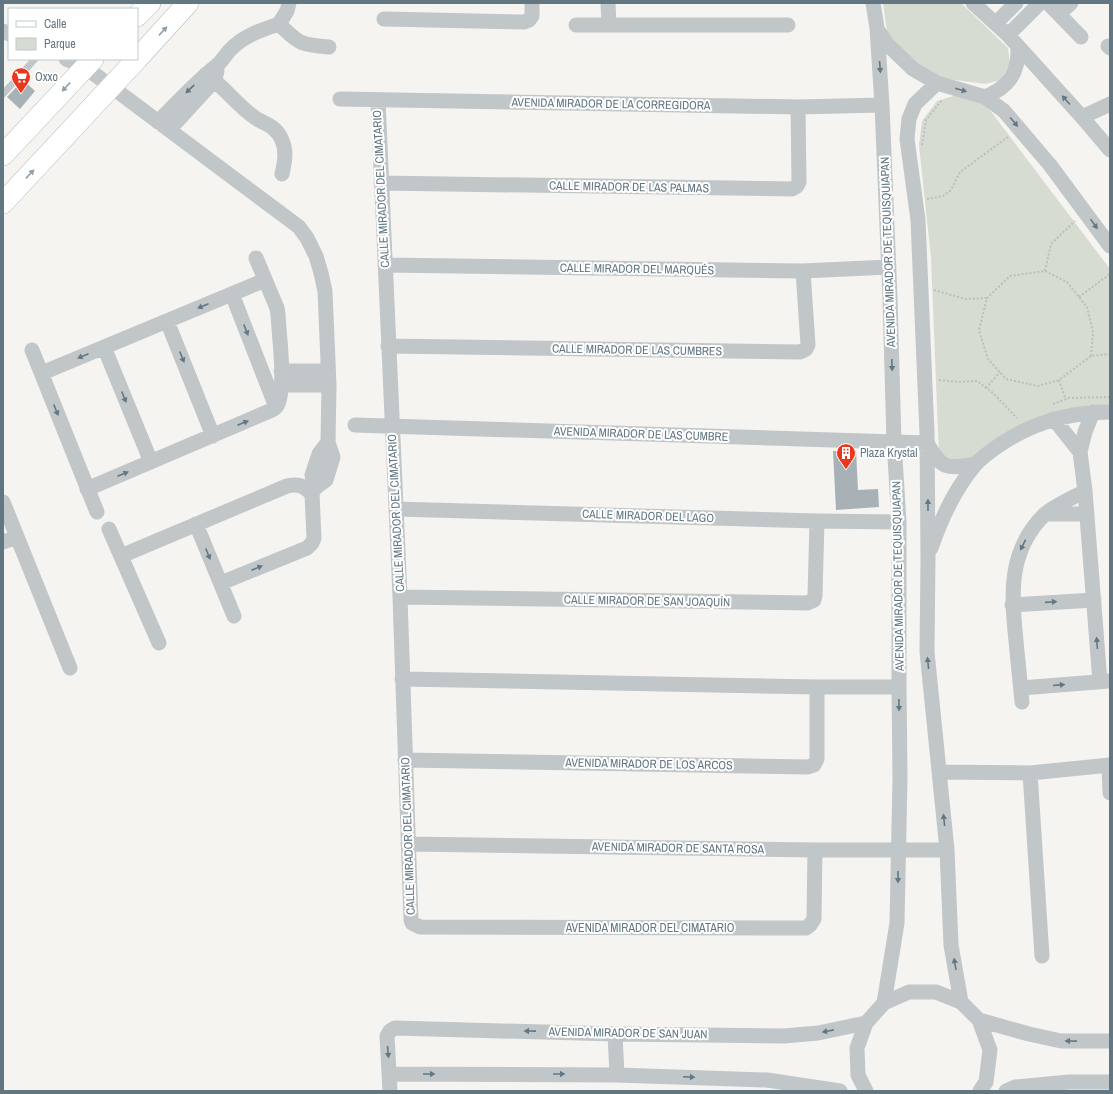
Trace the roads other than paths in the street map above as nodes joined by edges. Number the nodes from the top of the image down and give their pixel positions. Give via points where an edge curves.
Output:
1 (150, 3) edge
2 (188, 3) edge
3 (289, 3) edge
4 (532, 3) edge
5 (608, 3) edge
6 (873, 3) edge
7 (973, 3) edge
8 (1016, 3) edge
9 (1040, 3) edge
10 (1048, 3) edge
11 (1071, 3) edge
12 (1059, 14) junction
13 (138, 15) edge
14 (384, 19) dead end
15 (996, 23) junction
16 (279, 24) junction
17 (576, 25) dead end
18 (609, 25) junction
19 (788, 25) dead end
20 (877, 28) junction
21 (1080, 37) dead end
22 (1013, 41) junction
23 (329, 47) dead end
24 (138, 58) edge
25 (34, 60) edge
26 (136, 60) edge
27 (81, 62) edge
28 (210, 77) junction
29 (937, 83) junction
30 (111, 87) junction
31 (3, 94) edge
32 (985, 97) junction
33 (340, 99) dead end
34 (378, 100) junction
35 (882, 105) junction
36 (1109, 106) edge
37 (798, 107) junction
38 (1082, 117) junction
39 (164, 126) junction
40 (1107, 140) edge
41 (3, 155) edge
42 (282, 174) dead end
43 (381, 183) junction
44 (3, 203) edge
45 (1110, 246) edge
46 (256, 258) dead end
47 (385, 265) junction
48 (889, 267) junction
49 (803, 271) junction
50 (265, 280) junction
51 (232, 294) junction
52 (167, 321) junction
53 (388, 346) junction
54 (104, 348) junction
55 (32, 350) dead end
56 (42, 374) junction
57 (281, 378) junction
58 (328, 378) junction
59 (276, 408) junction
60 (1053, 412) junction
61 (1093, 412) junction
62 (1110, 412) edge
63 (355, 425) dead end
64 (392, 426) junction
65 (214, 436) junction
66 (894, 442) junction
67 (928, 443) junction
68 (1080, 452) junction
69 (151, 462) junction
70 (976, 464) junction
71 (87, 489) junction
72 (313, 491) junction
73 (1085, 491) junction
74 (3, 502) edge
75 (396, 509) junction
76 (97, 512) dead end
77 (1046, 514) junction
78 (1087, 514) junction
79 (817, 521) junction
80 (899, 522) junction
81 (196, 524) junction
82 (109, 529) dead end
83 (17, 536) junction
84 (3, 542) edge
85 (121, 556) junction
86 (928, 557) junction
87 (221, 583) junction
88 (400, 597) junction
89 (1094, 600) junction
90 (1012, 605) junction
91 (234, 616) dead end
92 (159, 643) dead end
93 (70, 668) dead end
94 (402, 679) junction
95 (1105, 681) edge
96 (817, 687) junction
97 (899, 687) junction
98 (405, 760) junction
99 (1109, 765) edge
100 (939, 772) junction
101 (1030, 772) junction
102 (1110, 793) edge
103 (408, 844) junction
104 (815, 850) junction
105 (947, 850) junction
106 (898, 851) junction
107 (414, 925) joint
108 (1042, 956) dead end
109 (961, 1002) junction
110 (884, 1003) junction
111 (979, 1020) junction
112 (866, 1023) junction
113 (615, 1034) junction
114 (1110, 1041) edge
115 (390, 1074) junction
116 (617, 1075) junction
117 (1110, 1082) edge
118 (390, 1091) edge
119 (840, 1091) edge
120 (866, 1091) edge
121 (980, 1091) edge
122 (1006, 1091) edge

1 - 13 street
24 -> 2 street
3 - 16 street
4 - 14 street via 532,16 524,22
5 - 18 street
6 - 20 street, AVENIDA MIRADOR DE TEQUISQUIAPAN
7 - 15 street
8 - 15 street
9 - 22 street
10 - 12 street
11 - 12 street
12 - 21 street
15 - 22 street
16 - 23 street via 302,44
16 - 28 street via 242,39 229,50
17 - 18 street
18 - 19 street
20 - 29 street via 888,45 913,69
20 -> 35 street, AVENIDA MIRADOR DE TEQUISQUIAPAN
22 - 32 street via 1018,59 1015,72 1008,83
38 -> 22 street
25 - 31 lane
26 - 30 street
27 - 30 street
27 -> 41 street
28 - 39 street
28 - 42 street via 247,111 277,131 284,149
29 -> 32 street
29 - 67 street, AVENIDA MIRADOR DE TEQUISQUIAPAN via 915,104 908,119 918,220
30 - 39 street
44 -> 30 street
32 -> 45 street via 1004,111 1050,165
33 - 34 street, AVENIDA MIRADOR DE LA CORREGIDORA
34 - 37 street, AVENIDA MIRADOR DE LA CORREGIDORA
34 - 43 street, CALLE MIRADOR DEL CIMATARIO
35 - 37 street, AVENIDA MIRADOR DE LA CORREGIDORA
35 - 48 street, AVENIDA MIRADOR DE TEQUISQUIAPAN
36 - 38 street
37 - 43 street, CALLE MIRADOR DE LAS PALMAS via 799,182 792,189
38 - 40 street
39 - 58 street via 299,227 307,238 316,256 325,291
43 - 47 street, CALLE MIRADOR DEL CIMATARIO
46 - 50 street
47 - 49 street, CALLE MIRADOR DEL MARQUÉS
47 - 53 street, CALLE MIRADOR DEL CIMATARIO
48 - 49 street, CALLE MIRADOR DEL MARQUÉS
48 -> 66 street, AVENIDA MIRADOR DE TEQUISQUIAPAN
49 - 53 street, CALLE MIRADOR DE LAS CUMBRES via 808,345 800,352
50 - 51 street
50 - 57 street via 278,314
51 -> 52 street
51 -> 59 street
52 - 54 street
52 -> 65 street
53 - 64 street, CALLE MIRADOR DEL CIMATARIO
54 -> 56 street
54 -> 69 street
55 - 56 street
56 -> 71 street
57 - 58 street
57 - 59 street
58 - 72 street via 328,442 319,454 312,474
65 -> 59 street
60 - 61 street
60 - 68 street
60 - 70 street via 993,449
61 - 62 street
61 - 68 street
63 - 64 street, AVENIDA MIRADOR DE LAS CUMBRE
64 - 66 street, AVENIDA MIRADOR DE LAS CUMBRE
64 - 75 street, CALLE MIRADOR DEL CIMATARIO
65 - 69 street
66 - 67 street, AVENIDA MIRADOR DE LAS CUMBRE
66 - 80 street, AVENIDA MIRADOR DE TEQUISQUIAPAN
67 - 70 street via 943,465 958,467
86 -> 67 street, AVENIDA MIRADOR DE TEQUISQUIAPAN
68 - 73 street
71 -> 69 street
70 - 86 street via 948,508
71 - 76 street
72 - 81 street via 294,484
87 -> 72 street via 307,548 314,538
73 - 77 street
73 - 78 street
74 - 83 street
75 - 79 street, CALLE MIRADOR DEL LAGO
75 - 88 street, CALLE MIRADOR DEL CIMATARIO
77 - 78 street
77 -> 90 street via 1025,541 1018,555
78 - 89 street
79 - 80 street, CALLE MIRADOR DEL LAGO
79 - 88 street, CALLE MIRADOR DE SAN JOAQUÍN via 815,596 814,600 807,603
80 - 97 street, AVENIDA MIRADOR DE TEQUISQUIAPAN
81 - 85 street
81 -> 87 street
82 - 85 street
83 - 84 street
83 - 93 street
85 - 92 street
100 -> 86 street, AVENIDA MIRADOR DE TEQUISQUIAPAN via 927,652
87 - 91 street
88 - 94 street, CALLE MIRADOR DEL CIMATARIO
90 -> 89 street
95 -> 89 street
90 -> 95 street via 1021,695
94 - 96 street
94 - 98 street, CALLE MIRADOR DEL CIMATARIO
96 - 97 street
96 - 98 street, AVENIDA MIRADOR DE LOS ARCOS via 817,759 814,765 808,767
97 -> 106 street, AVENIDA MIRADOR DE TEQUISQUIAPAN
98 - 103 street, CALLE MIRADOR DEL CIMATARIO
99 - 101 street
99 - 102 street
100 - 101 street
105 -> 100 street, AVENIDA MIRADOR DE TEQUISQUIAPAN
101 - 108 street
103 - 104 street, AVENIDA MIRADOR DE SANTA ROSA
103 - 107 street, CALLE MIRADOR DEL CIMATARIO via 411,920
104 - 106 street, AVENIDA MIRADOR DE SANTA ROSA
104 - 107 street, AVENIDA MIRADOR DEL CIMATARIO via 814,918 806,928
105 - 106 street, AVENIDA MIRADOR DE SANTA ROSA
109 -> 105 street, AVENIDA MIRADOR DE TEQUISQUIAPAN via 952,945
106 -> 110 street, AVENIDA MIRADOR DE TEQUISQUIAPAN via 897,923
109 - 110 street via 936,992 909,992
109 - 111 street
110 - 112 street
114 -> 111 street via 1061,1041
111 - 121 street via 990,1050 986,1082
112 -> 113 street, AVENIDA MIRADOR DE SAN JUAN via 818,1033 784,1036
112 - 120 street via 857,1048 858,1075
113 -> 115 street, AVENIDA MIRADOR DE SAN JUAN via 395,1028 387,1036
113 - 116 street
115 -> 116 street
115 - 118 street
116 -> 119 street via 767,1080
117 - 122 street via 1070,1082 1015,1087

